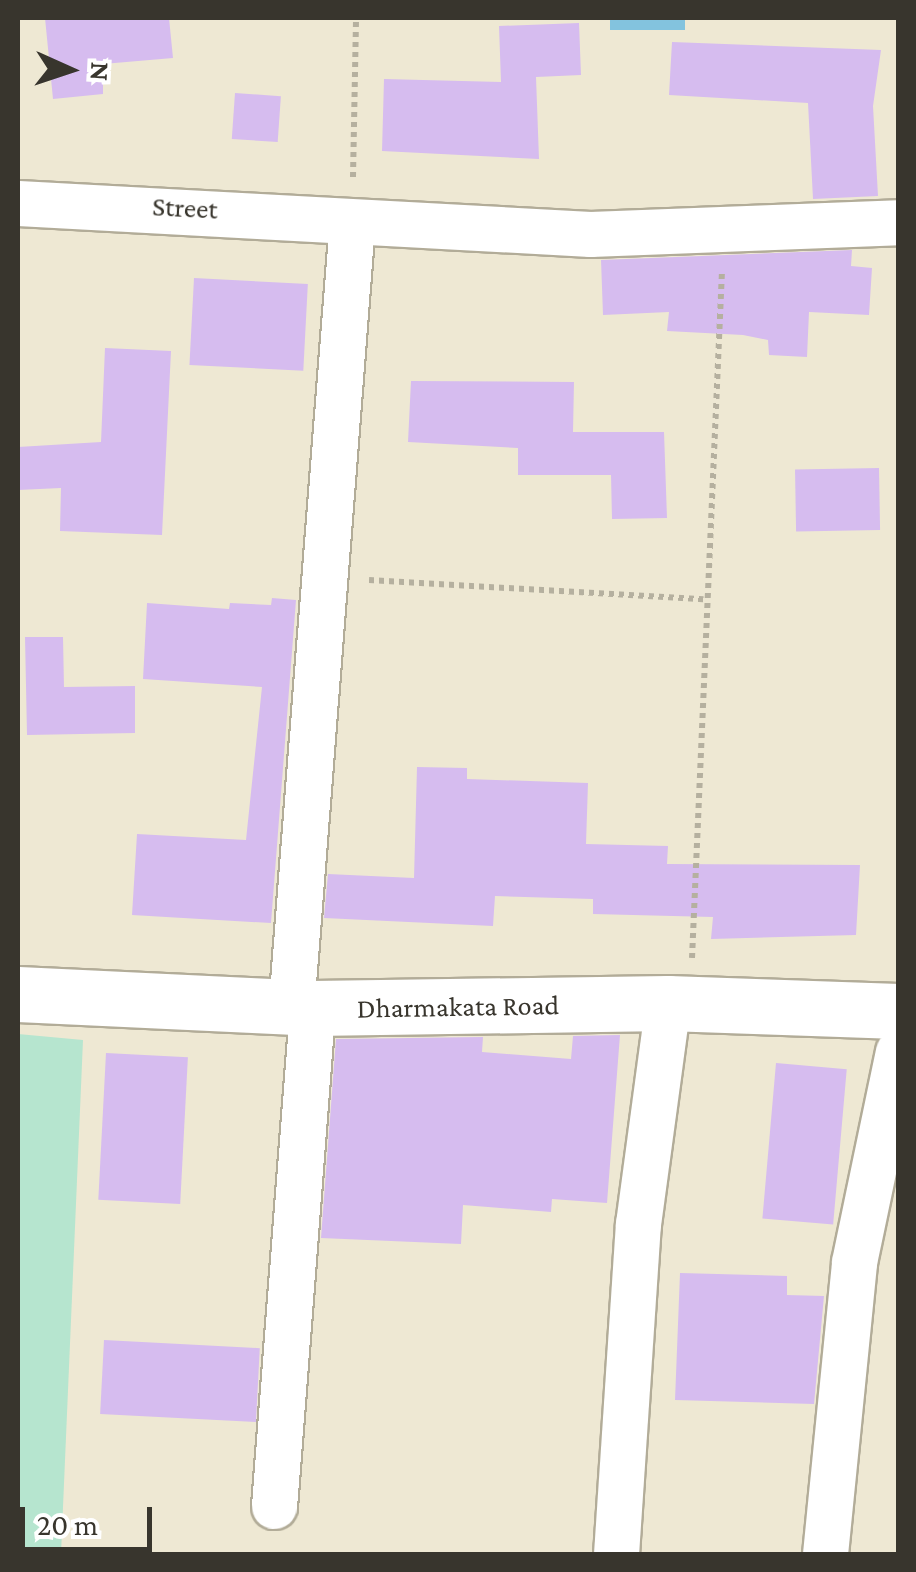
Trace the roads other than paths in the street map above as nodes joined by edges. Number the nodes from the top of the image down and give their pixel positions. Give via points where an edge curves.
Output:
1 (18, 203) edge
2 (898, 222) edge
3 (352, 223) junction
4 (18, 994) edge
5 (679, 1004) junction
6 (302, 1008) junction
7 (898, 1011) edge
8 (898, 1052) edge
9 (274, 1506) dead end
10 (616, 1554) edge
11 (825, 1554) edge

1 - 3 street, Street
2 - 3 street, Street via 590,234
3 - 6 street
4 - 6 street, Dharmakata Road
5 - 6 street, Dharmakata Road
5 - 7 street, Dharmakata Road
5 - 10 street via 638,1224
6 - 9 street
8 - 11 street via 854,1262

